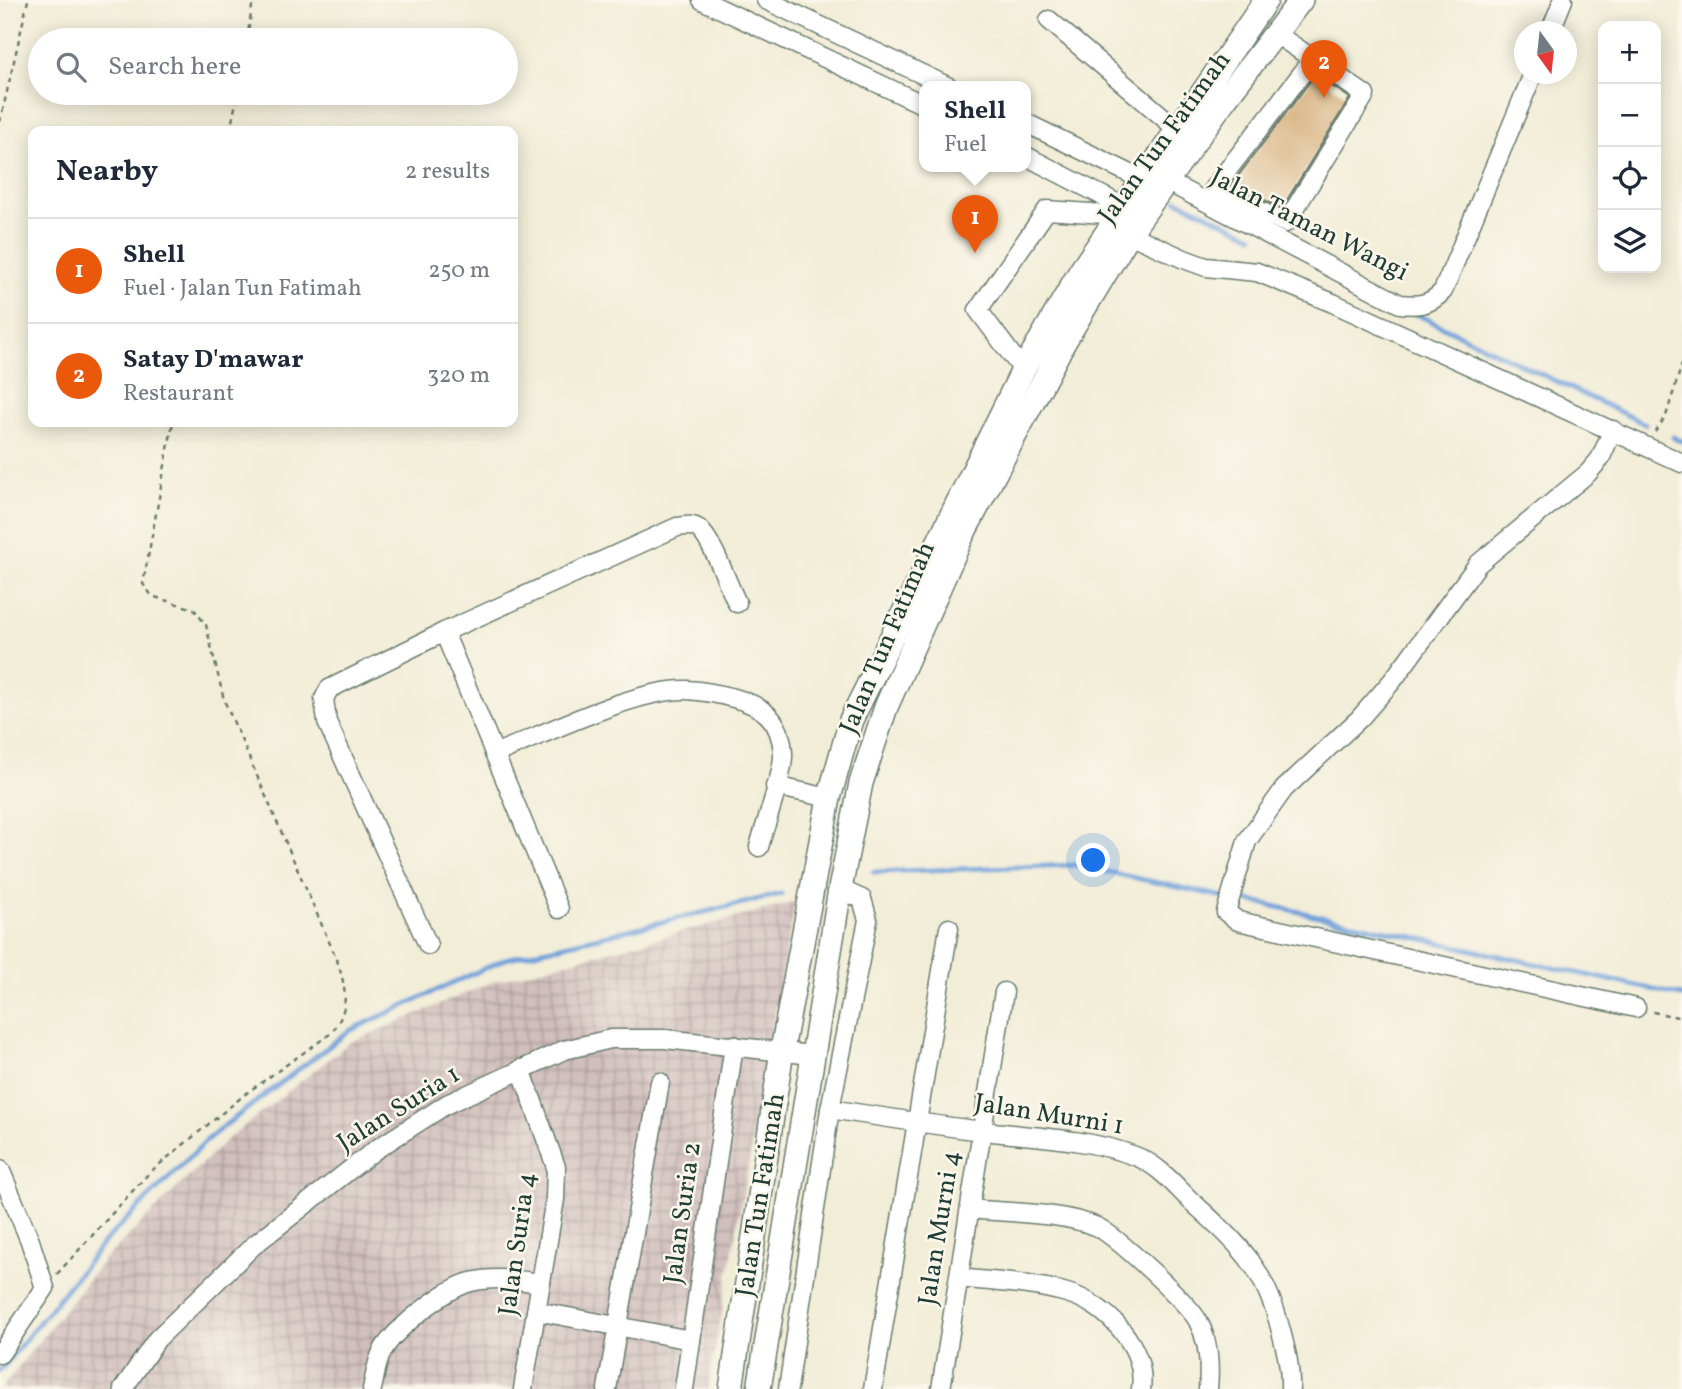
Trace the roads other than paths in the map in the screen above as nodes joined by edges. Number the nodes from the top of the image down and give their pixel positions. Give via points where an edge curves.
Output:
1 (702, 0) edge
2 (766, 0) edge
3 (1266, 0) edge
4 (1563, 0) edge
5 (1299, 4) edge
6 (1049, 20) dead end
7 (1554, 21) edge
8 (1276, 34) junction
9 (1313, 59) junction
10 (936, 81) edge
11 (1529, 84) edge
12 (919, 103) edge
13 (1031, 125) edge
14 (1177, 130) junction
15 (1031, 159) edge
16 (1143, 180) junction
17 (1166, 181) junction
18 (1124, 218) junction
19 (1023, 370) junction
20 (1613, 430) junction
21 (1682, 463) edge
22 (737, 603) dead end
23 (444, 632) junction
24 (494, 754) junction
25 (775, 786) junction
26 (829, 798) junction
27 (759, 847) dead end
28 (840, 889) junction
29 (559, 909) dead end
30 (949, 928) dead end
31 (428, 945) dead end
32 (1004, 992) dead end
33 (1636, 1008) road end
34 (734, 1045) junction
35 (782, 1050) junction
36 (812, 1055) junction
37 (521, 1069) junction
38 (660, 1082) dead end
39 (830, 1109) junction
40 (918, 1122) junction
41 (982, 1131) junction
42 (0, 1169) edge
43 (970, 1209) junction
44 (959, 1278) junction
45 (541, 1283) junction
46 (536, 1311) junction
47 (618, 1327) junction
48 (691, 1340) junction
49 (0, 1354) edge
50 (123, 1389) edge
51 (372, 1389) edge
52 (523, 1389) edge
53 (607, 1389) edge
54 (684, 1389) edge
55 (731, 1389) edge
56 (759, 1389) edge
57 (788, 1389) edge
58 (873, 1389) edge
59 (942, 1389) edge
60 (1141, 1389) edge
61 (1208, 1389) edge
62 (1290, 1389) edge

1 - 12 street
2 - 10 street
3 - 14 main road, Jalan Tun Fatimah
4 - 7 street
5 - 8 main road, Jalan Tun Fatimah
6 - 14 street
8 - 9 street
8 - 17 main road, Jalan Tun Fatimah
9 - 9 street via 1213,189 1286,223 1365,94
11 - 17 street, Jalan Taman Wangi via 1443,291 1433,302 1400,304
13 - 16 street
14 - 16 main road, Jalan Tun Fatimah
15 - 18 street
16 - 18 main road, Jalan Tun Fatimah
17 - 18 main road, Jalan Tun Fatimah
18 - 19 main road, Jalan Tun Fatimah via 1080,272
18 - 19 street via 1047,210 978,310
18 - 20 street via 1206,267 1257,272
18 - 28 main road, Jalan Tun Fatimah via 962,536 886,707 861,783
19 - 26 main road, Jalan Tun Fatimah via 861,696
20 - 21 street
20 - 33 street via 1588,473 1478,564 1360,718 1284,789 1247,841 1226,912 1238,921
22 - 23 street via 706,538 689,525
23 - 24 street
23 - 31 street via 339,682 324,699 327,722
24 - 25 street via 634,699 685,690 758,705 772,717 783,756
24 - 29 street
25 - 26 street
25 - 27 street
26 - 35 main road, Jalan Tun Fatimah
28 - 36 main road, Jalan Tun Fatimah
28 - 39 street via 862,899 868,920
30 - 40 street
32 - 41 street, Jalan Murni 4
34 - 35 street, Jalan Suria 1
34 - 37 street, Jalan Suria 1 via 611,1039 564,1050
34 - 48 street, Jalan Suria 2
35 - 36 street, Jalan Suria 1
35 - 55 main road, Jalan Tun Fatimah
36 - 56 main road, Jalan Tun Fatimah
37 - 45 street, Jalan Suria 4 via 556,1167
37 - 50 street, Jalan Suria 1 via 447,1104 375,1150 254,1245 157,1339
38 - 47 street
39 - 40 street, Jalan Murni 1
39 - 57 street
40 - 41 street, Jalan Murni 1
40 - 58 street
41 - 43 street, Jalan Murni 4
41 - 62 street, Jalan Murni 1 via 1058,1138 1121,1152 1153,1165 1240,1246 1263,1276 1288,1357
42 - 49 street via 45,1288
43 - 44 street, Jalan Murni 4
43 - 61 street via 1074,1220 1117,1238 1198,1320 1206,1345
44 - 59 street, Jalan Murni 4
44 - 60 street via 1048,1289 1085,1301 1119,1326 1133,1346 1142,1374
45 - 46 street, Jalan Suria 4
45 - 51 street via 502,1277 468,1282 433,1303 396,1333 381,1353
46 - 47 street
46 - 52 street, Jalan Suria 4
47 - 48 street
47 - 53 street
48 - 54 street, Jalan Suria 2

